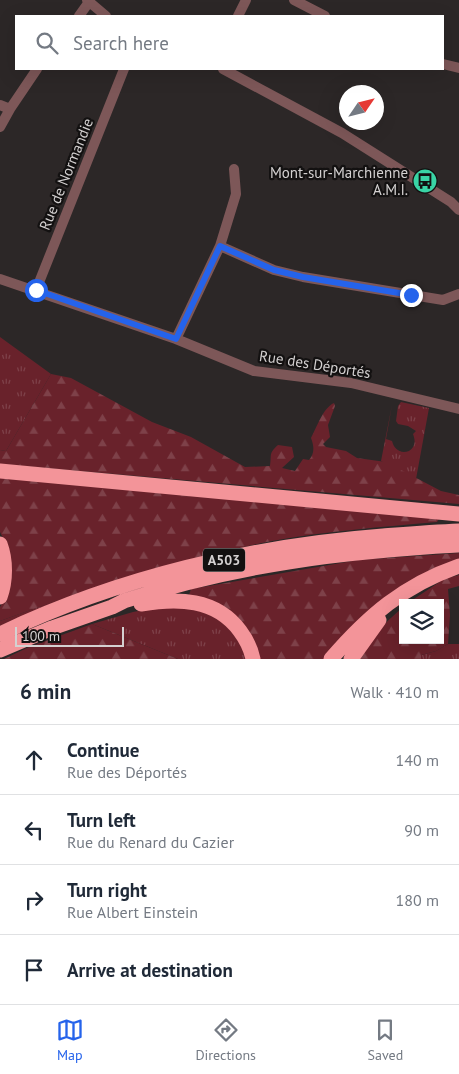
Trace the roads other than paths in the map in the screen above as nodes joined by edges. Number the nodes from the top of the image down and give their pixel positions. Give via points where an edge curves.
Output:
1 (246, 0) edge
2 (294, 0) edge
3 (88, 1) edge
4 (80, 15) edge
5 (105, 15) edge
6 (238, 15) edge
7 (323, 15) edge
8 (444, 64) edge
9 (459, 68) edge
10 (36, 70) edge
11 (124, 70) edge
12 (225, 70) edge
13 (5, 107) edge
14 (0, 127) edge
15 (234, 169) dead end
16 (459, 210) edge
17 (220, 246) junction
18 (0, 279) edge
19 (36, 290) junction
20 (459, 294) edge
21 (176, 339) junction
22 (459, 409) edge
23 (0, 471) edge
24 (459, 514) edge
25 (459, 532) edge
26 (0, 544) edge
27 (459, 545) edge
28 (459, 566) edge
29 (415, 587) junction
30 (0, 597) edge
31 (112, 607) junction
32 (1, 644) edge
33 (253, 659) edge
34 (331, 659) edge
35 (351, 659) edge

1 - 6 street
2 - 7 street
3 - 4 street
3 - 5 street
8 - 9 street
10 - 13 street
11 - 19 street, Rue de Normandie
12 - 16 street via 342,133
13 - 14 street
15 - 17 street via 236,194
17 - 20 street via 274,270 303,277 443,300
17 - 21 street
18 - 19 street, Rue des Déportés
19 - 21 street, Rue des Déportés
21 - 22 street, Rue des Déportés via 254,371 351,382
23 - 24 highway
25 - 32 highway, A503 via 343,539 245,555 172,572 44,614
26 - 30 highway via 4,570
27 - 31 highway, A503 via 402,547 289,561 195,580
28 - 29 highway
29 - 34 highway via 376,611
29 - 35 highway via 380,618
31 - 32 highway, A503
31 - 33 highway via 167,600 204,605 235,624

